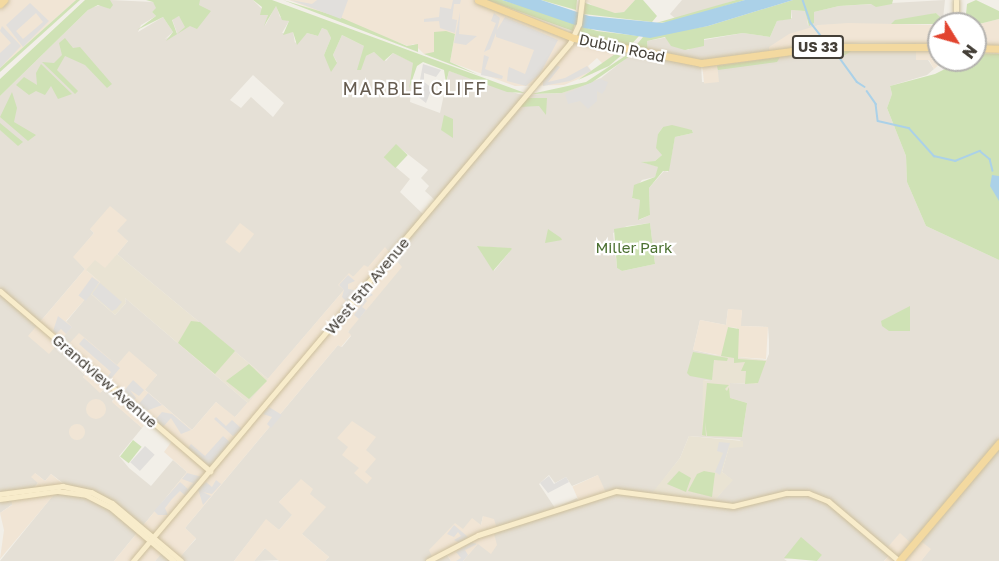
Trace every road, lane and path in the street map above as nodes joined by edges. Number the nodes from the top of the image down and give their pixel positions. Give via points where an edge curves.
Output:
1 (4, 0) edge
2 (478, 0) edge
3 (582, 1) edge
4 (0, 4) edge
5 (575, 35) junction
6 (927, 46) edge
7 (0, 291) edge
8 (999, 443) edge
9 (210, 471) junction
10 (0, 497) edge
11 (152, 539) junction
12 (133, 561) edge
13 (174, 561) edge
14 (181, 561) edge
15 (428, 561) edge
16 (899, 561) edge

1 - 4 main road
2 - 5 main road, Dublin Road / US 33
3 - 5 main road, West 5th Avenue
5 - 6 main road, Dublin Road / US 33 via 701,63 821,47
5 - 9 main road, West 5th Avenue
7 - 9 main road, Grandview Avenue
8 - 16 main road
9 - 11 main road, West 5th Avenue
10 - 11 main road via 62,486 85,489 109,501
11 - 12 main road, West 5th Avenue
11 - 13 main road
11 - 14 main road
15 - 16 main road via 478,535 506,530 588,497 616,491 734,506 786,493 808,493 828,501

